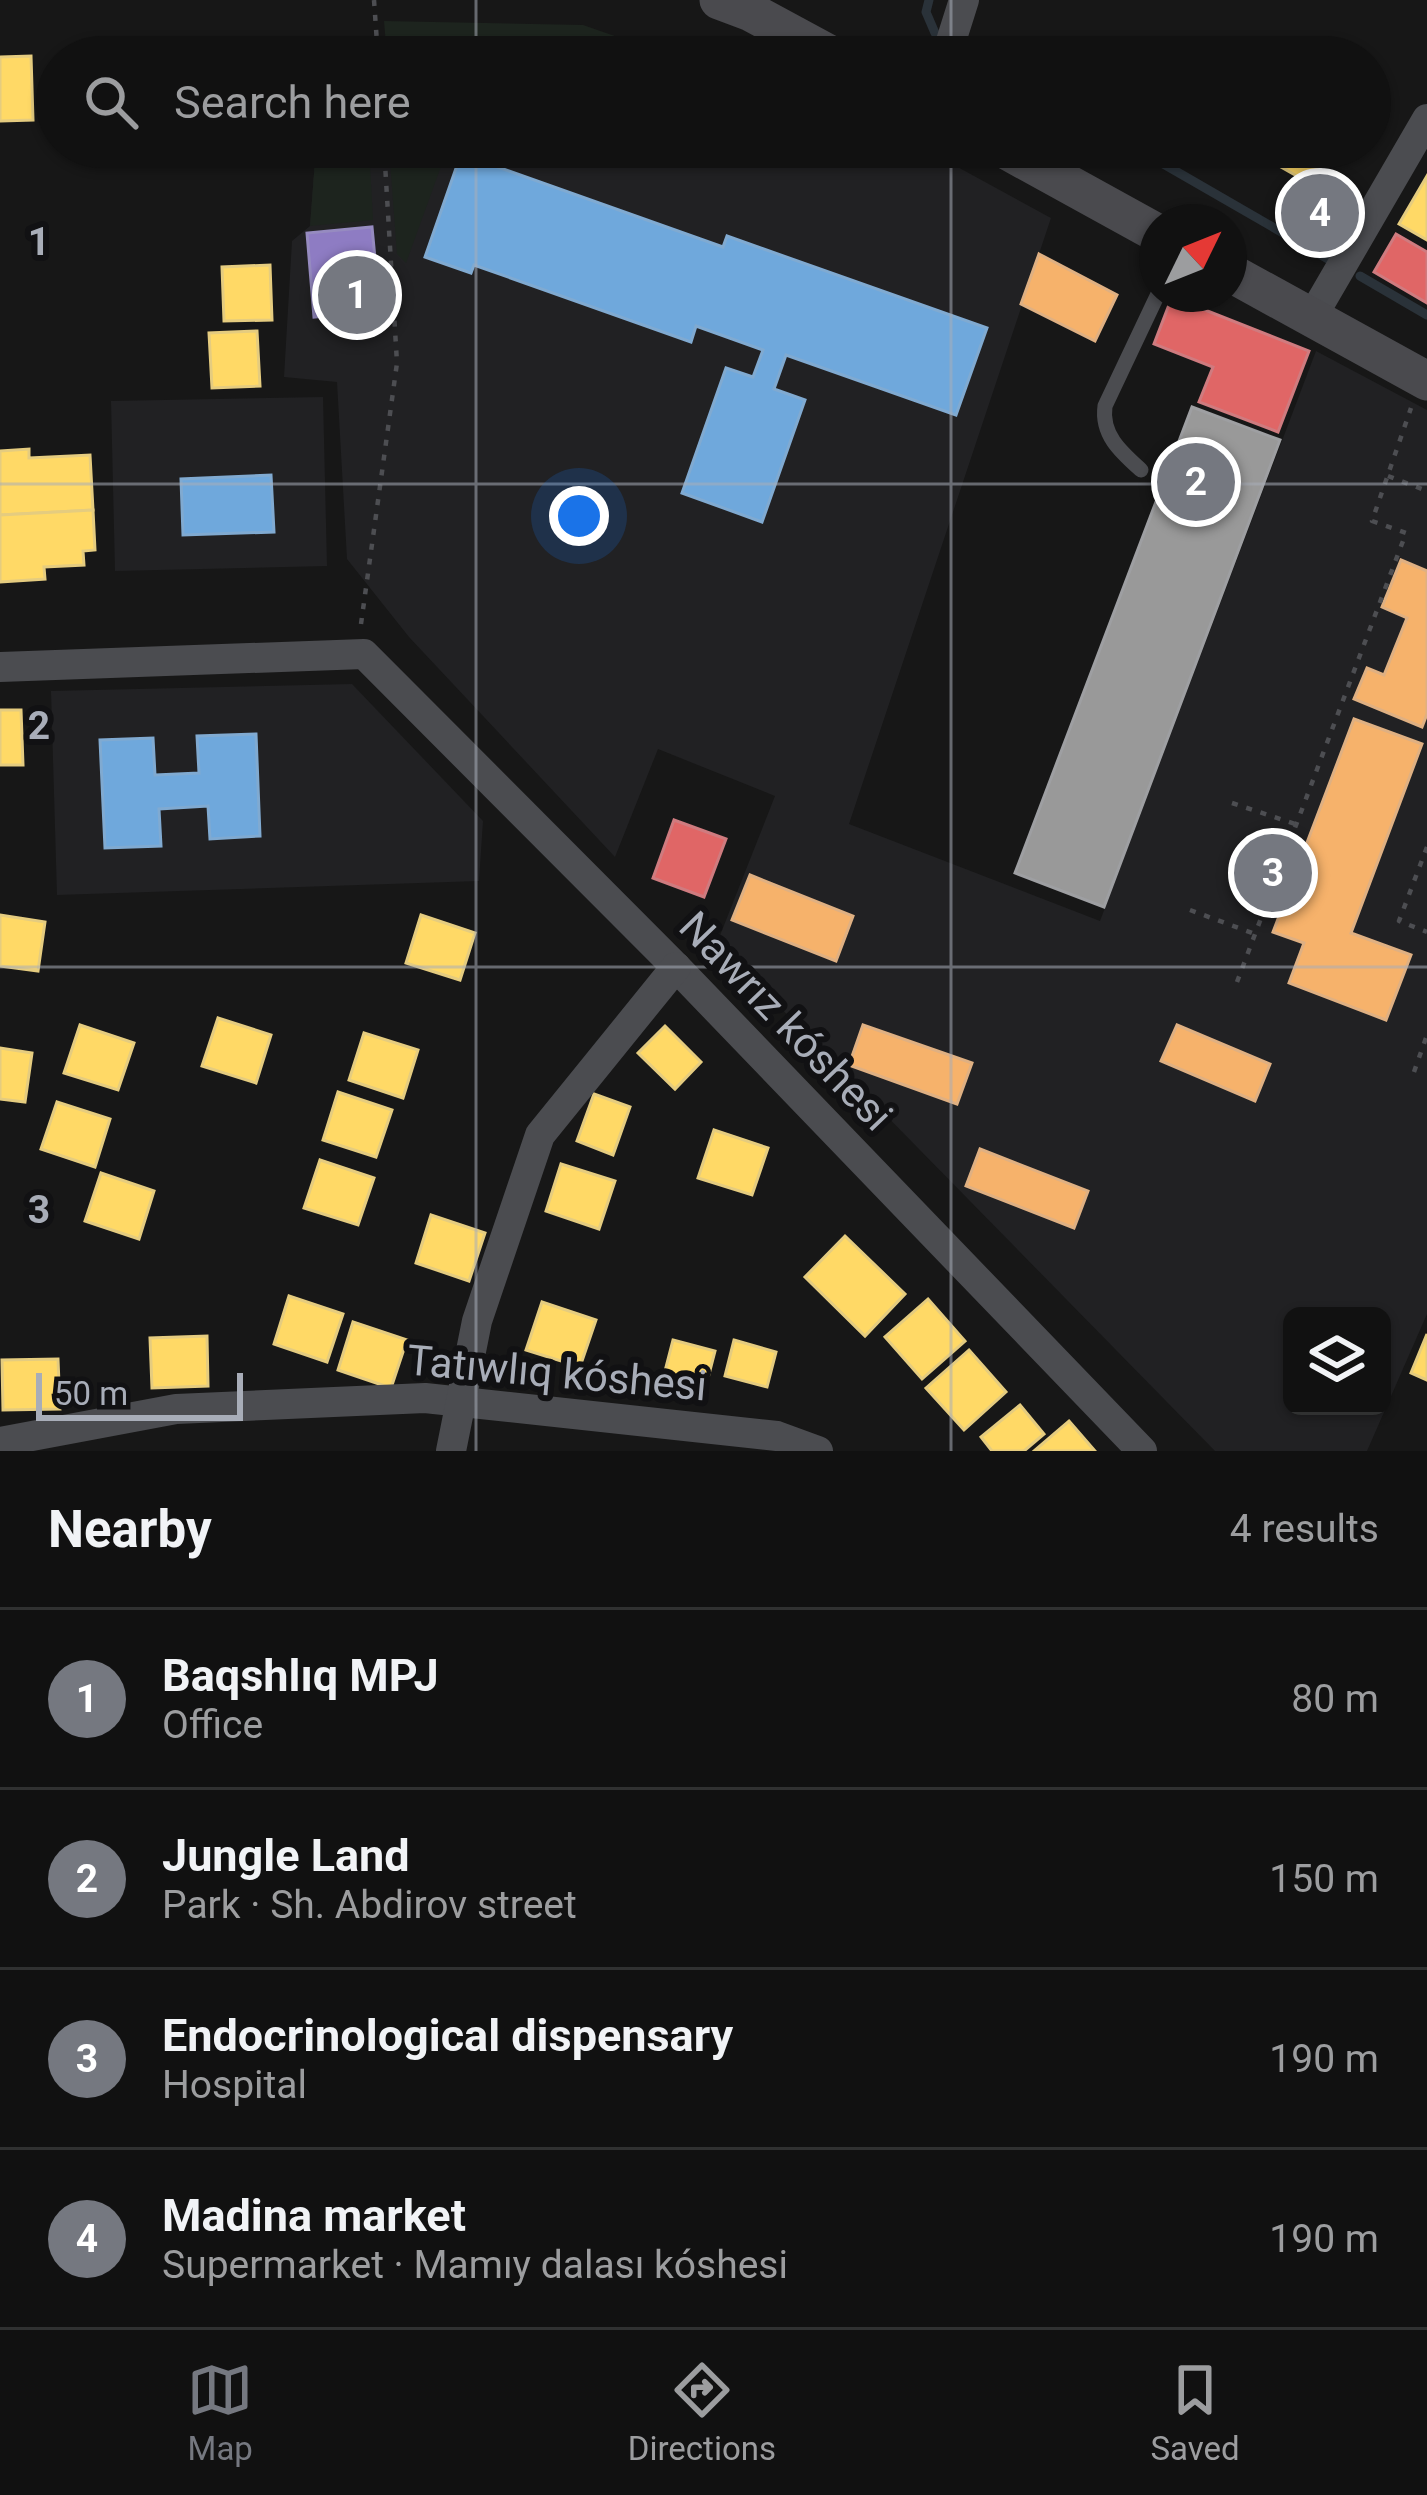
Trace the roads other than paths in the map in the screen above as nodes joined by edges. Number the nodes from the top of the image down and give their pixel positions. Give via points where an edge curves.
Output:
1 (719, 0) edge
2 (964, 0) edge
3 (796, 36) edge
4 (953, 36) edge
5 (1427, 119) edge
6 (1040, 168) edge
7 (1139, 222) edge
8 (1247, 282) edge
9 (1149, 312) edge
10 (1312, 317) junction
11 (1420, 392) edge
12 (1142, 470) dead end
13 (0, 667) edge
14 (676, 967) junction
15 (460, 1402) junction
16 (0, 1442) edge
17 (451, 1451) edge
18 (818, 1451) edge
19 (1142, 1451) edge

1 - 3 street
2 - 4 street
5 - 10 street
6 - 7 street
8 - 10 street
9 - 12 lane via 1102,423
10 - 11 street
13 - 14 street, Nawrız kóshesi via 362,655
14 - 15 street via 540,1135 477,1322
14 - 19 street, Nawrız kóshesi
15 - 16 street, Tatıwlıq kóshesi via 176,1409
15 - 17 street
15 - 18 street, Tatıwlıq kóshesi via 777,1436

